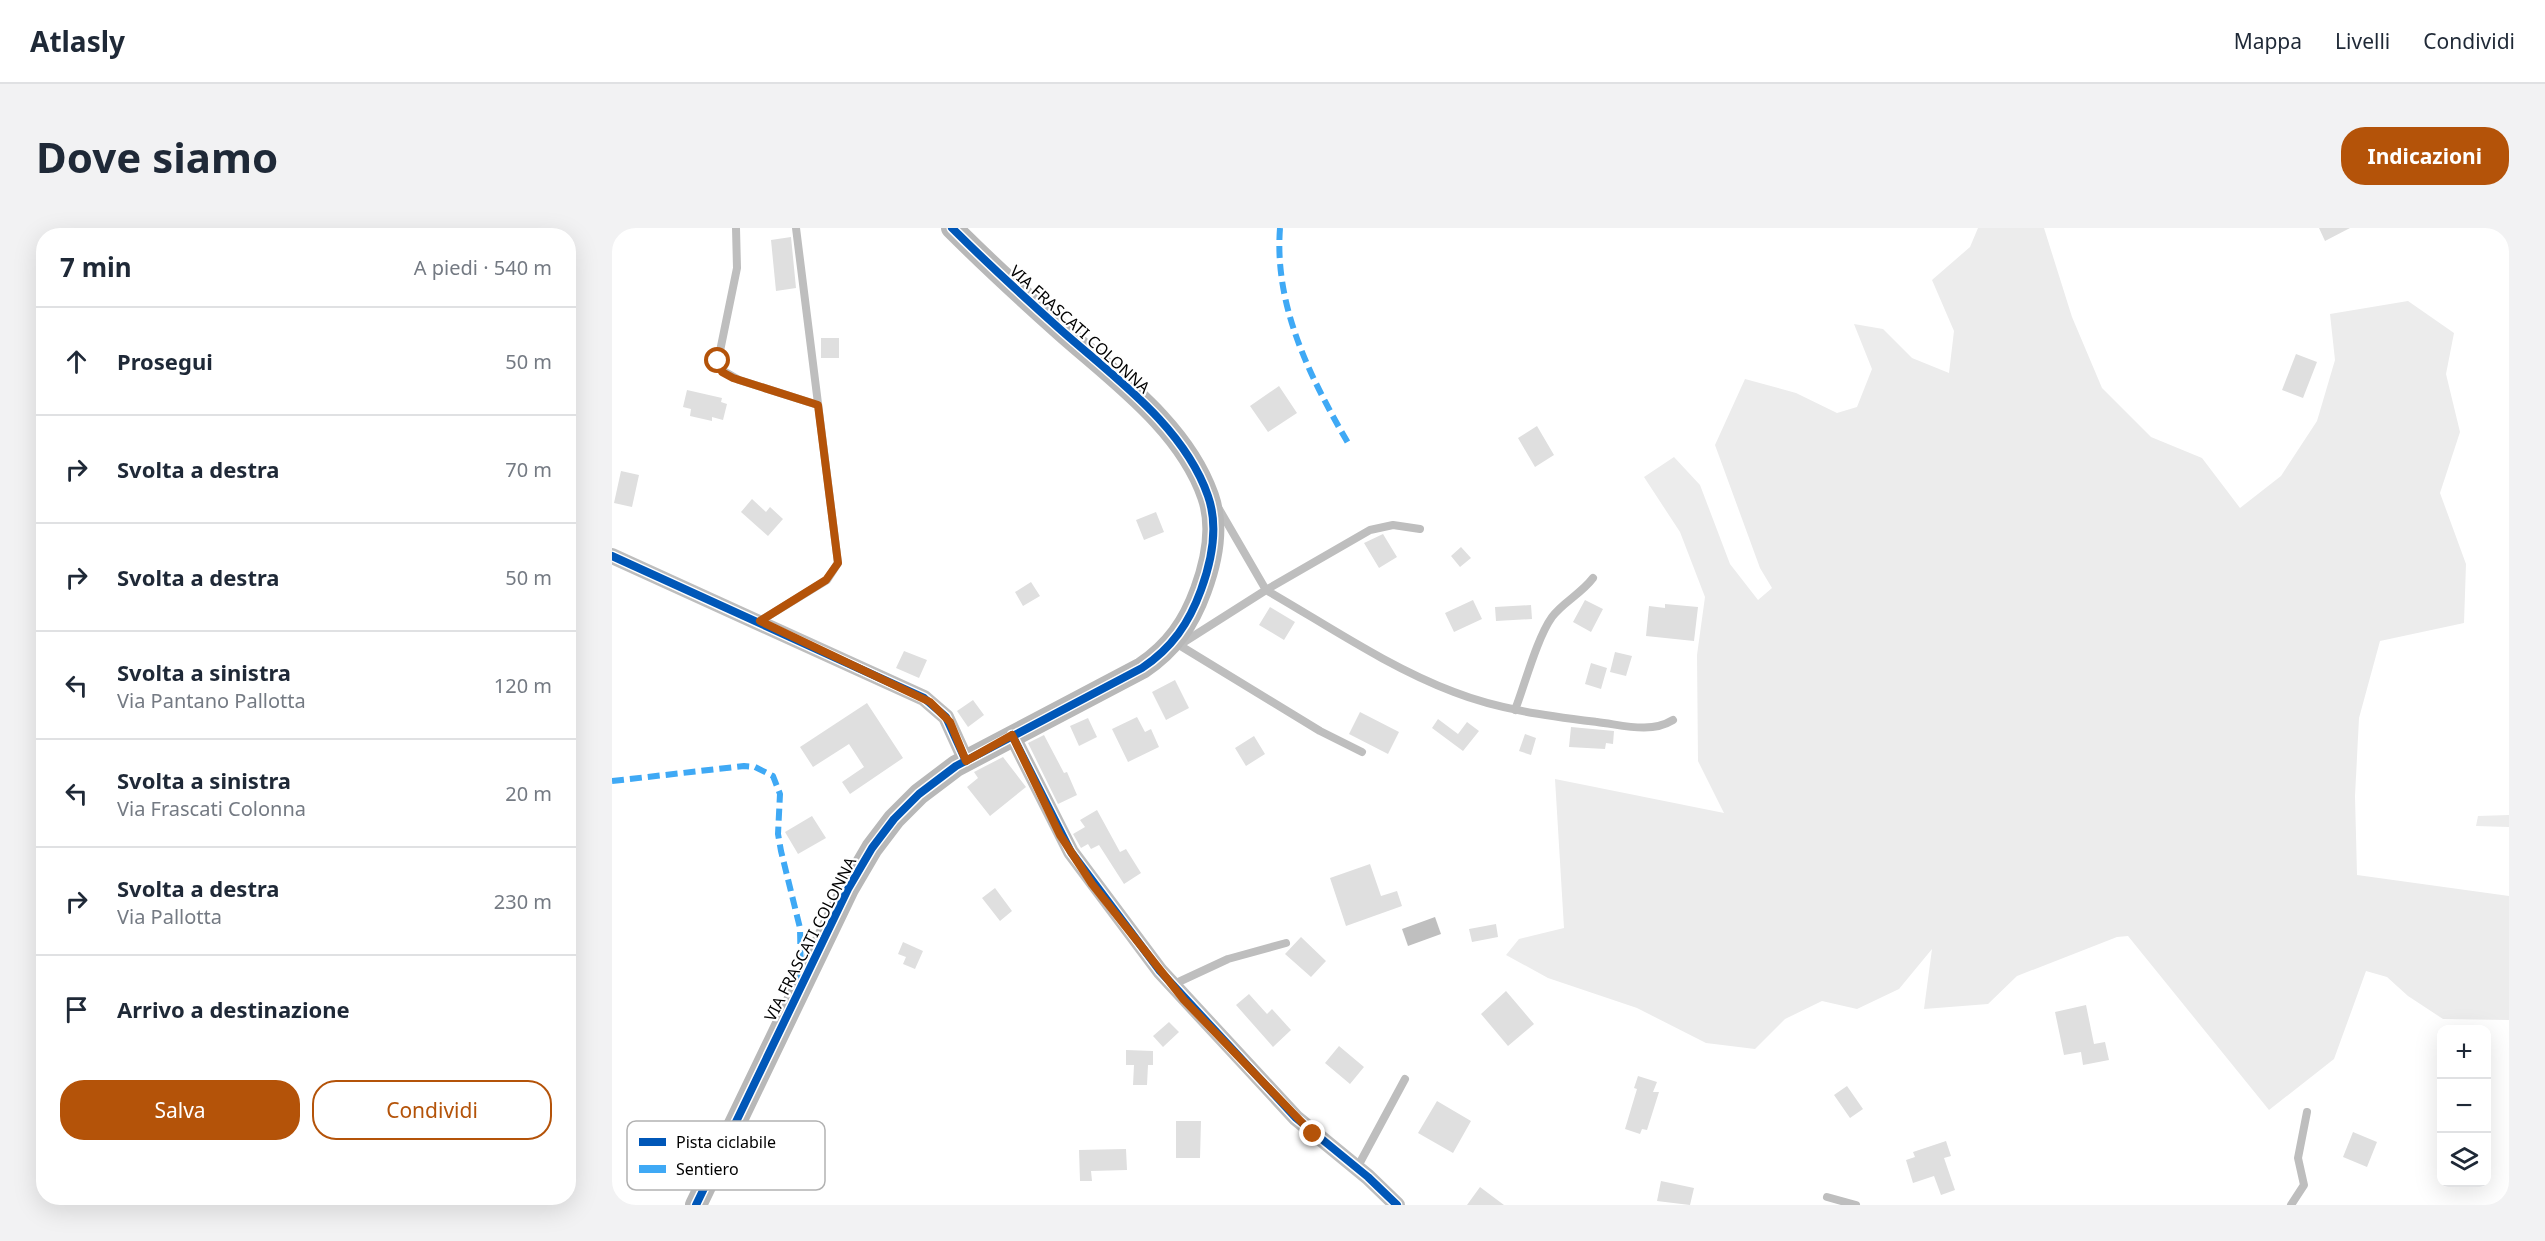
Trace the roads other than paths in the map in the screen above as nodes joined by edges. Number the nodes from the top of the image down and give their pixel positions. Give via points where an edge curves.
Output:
1 (736, 228) edge
2 (796, 228) edge
3 (952, 228) edge
4 (818, 405) junction
5 (1190, 459) junction
6 (1420, 529) dead end
7 (612, 556) edge
8 (1593, 578) dead end
9 (1266, 590) junction
10 (760, 621) junction
11 (1179, 645) junction
12 (1142, 668) junction
13 (1515, 710) junction
14 (1673, 720) dead end
15 (1012, 735) junction
16 (1362, 752) dead end
17 (966, 761) junction
18 (1286, 943) dead end
19 (1172, 985) junction
20 (1405, 1078) dead end
21 (2307, 1112) dead end
22 (736, 1121) edge
23 (1358, 1168) junction
24 (703, 1190) edge
25 (1827, 1197) dead end
26 (696, 1205) edge
27 (1397, 1205) edge
28 (1856, 1205) edge
29 (2291, 1205) edge

1 - 4 lane via 737,268 719,356 720,369 739,380
2 - 4 lane
3 - 5 street, VIA FRASCATI COLONNA via 1142,403
4 - 10 lane via 838,563 826,580
5 - 9 lane
5 - 12 street, VIA FRASCATI COLONNA via 1213,515 1209,565 1182,631
6 - 9 lane via 1393,525 1370,530
7 - 10 street
8 - 13 lane via 1549,622
9 - 11 lane
9 - 13 lane via 1423,680
10 - 17 street via 930,702 950,722
11 - 12 lane
11 - 16 lane via 1320,731
12 - 15 street, VIA FRASCATI COLONNA
13 - 14 lane via 1647,728
15 - 17 street, VIA FRASCATI COLONNA
15 - 19 street via 1076,861
17 - 22 street, VIA FRASCATI COLONNA via 907,804 863,862
18 - 19 lane via 1227,960
19 - 23 street via 1296,1118
20 - 23 lane
21 - 29 lane via 2298,1158 2304,1185
23 - 27 street
24 - 26 street, VIA FRASCATI COLONNA
25 - 28 lane

